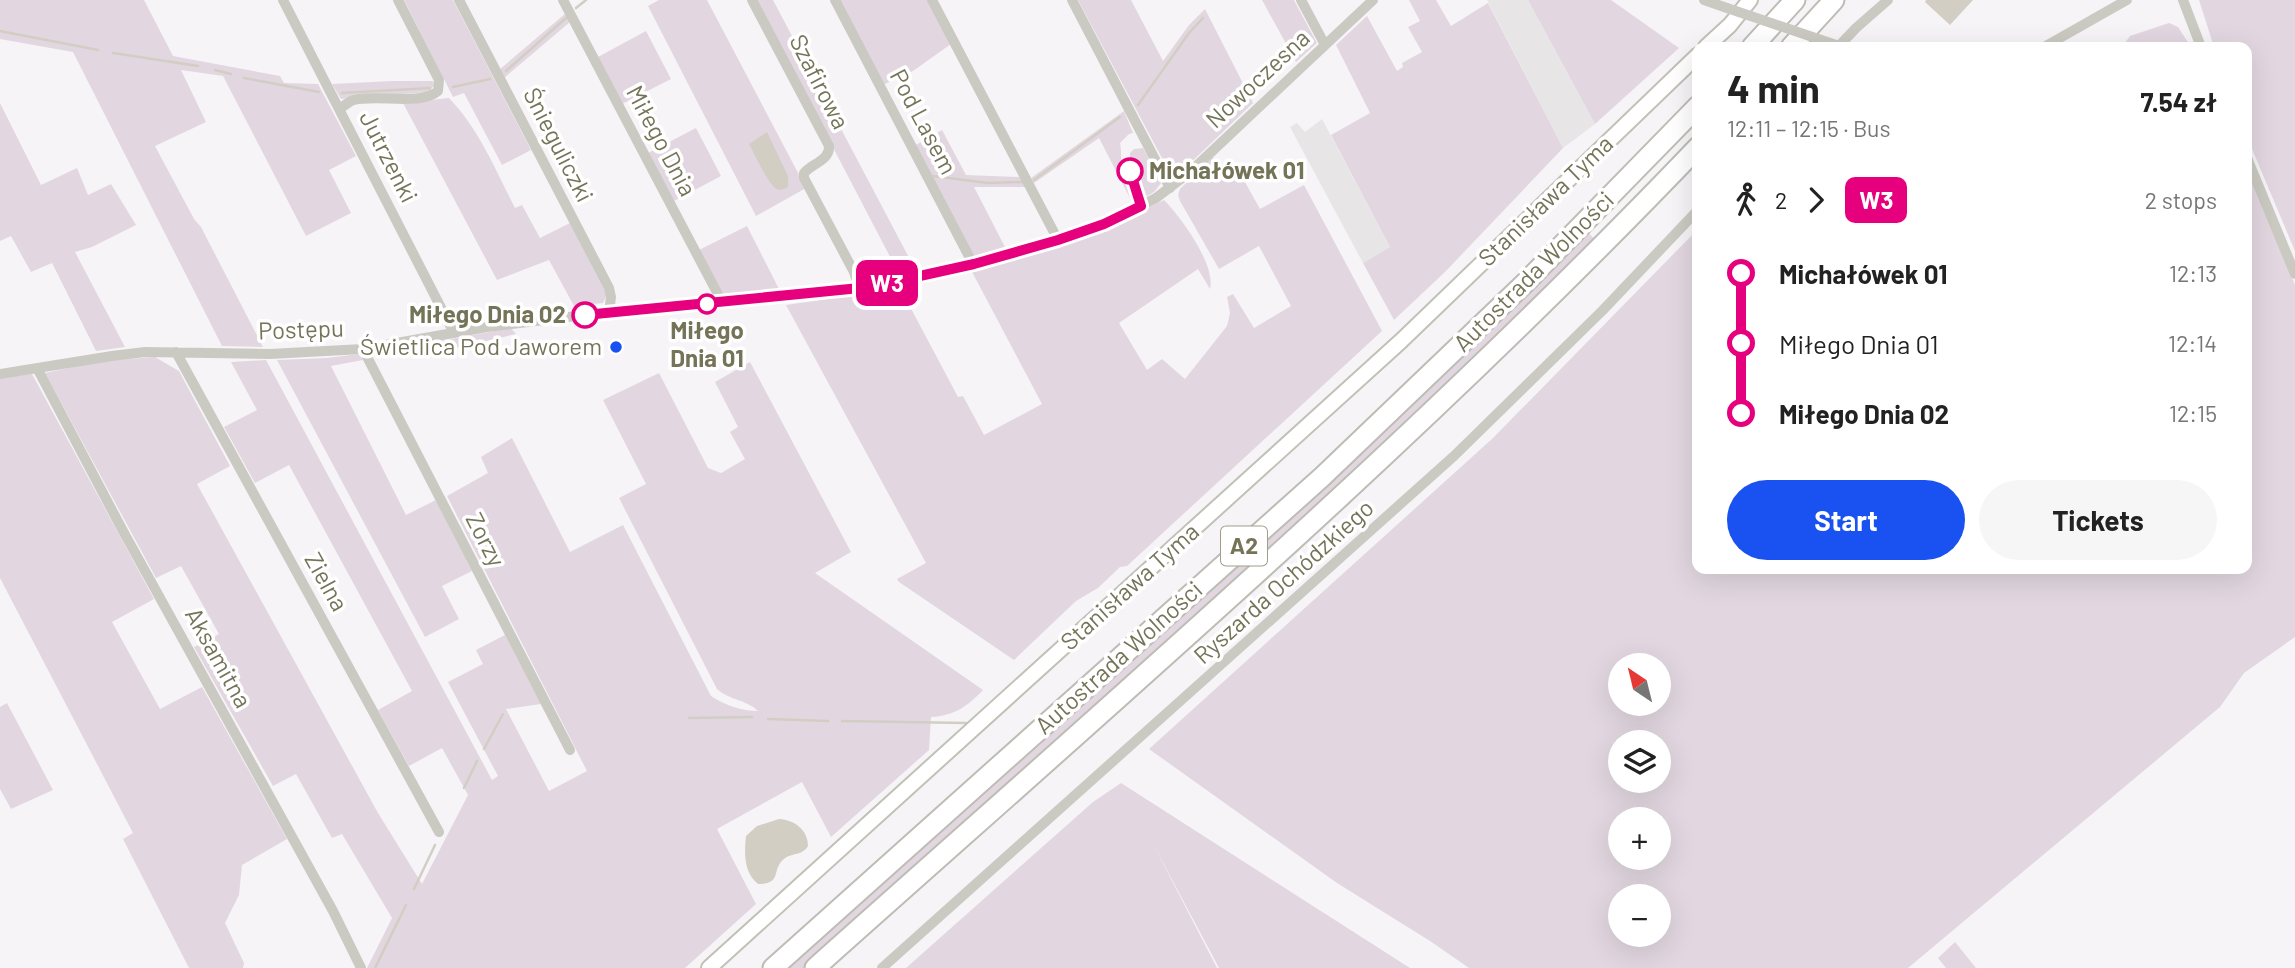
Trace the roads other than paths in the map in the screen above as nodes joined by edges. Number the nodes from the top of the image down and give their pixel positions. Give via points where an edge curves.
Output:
1 (283, 0) edge
2 (398, 0) edge
3 (459, 0) edge
4 (563, 0) edge
5 (752, 0) edge
6 (835, 0) edge
7 (932, 0) edge
8 (1072, 0) edge
9 (1301, 0) edge
10 (1373, 0) edge
11 (1704, 0) edge
12 (1750, 0) edge
13 (1796, 0) edge
14 (1834, 0) edge
15 (1888, 0) edge
16 (2127, 0) edge
17 (2183, 0) edge
18 (1711, 42) edge
19 (1757, 42) edge
20 (1796, 42) edge
21 (1826, 42) edge
22 (1844, 42) edge
23 (2053, 42) edge
24 (2199, 42) edge
25 (1325, 45) junction
26 (1692, 61) edge
27 (340, 109) junction
28 (1692, 112) edge
29 (1692, 153) edge
30 (2252, 170) edge
31 (1170, 188) junction
32 (1692, 217) edge
33 (1058, 240) junction
34 (974, 264) junction
35 (2295, 274) edge
36 (860, 289) junction
37 (722, 302) junction
38 (609, 312) junction
39 (454, 333) junction
40 (363, 349) junction
41 (176, 352) junction
42 (37, 368) junction
43 (0, 374) edge
44 (570, 750) dead end
45 (439, 832) dead end
46 (361, 968) edge
47 (709, 968) edge
48 (773, 968) edge
49 (815, 968) edge
50 (882, 968) edge

1 - 27 street, Jutrzenki
2 - 27 street via 439,80 439,91 420,97 354,100
3 - 38 street, Śnieguliczki via 608,288
4 - 37 street, Miłego Dnia
5 - 36 street, Szafirowa via 829,146 826,156 809,168 804,178
6 - 34 street, Pod Lasem
7 - 33 street
8 - 31 street
9 - 25 street
10 - 25 street, Nowoczesna
11 - 21 street, bridge
12 - 18 street
13 - 19 highway
14 - 20 highway
15 - 22 street
16 - 23 street
17 - 24 street
25 - 31 street, Nowoczesna
26 - 47 street, Stanisława Tyma via 1401,341
27 - 39 street, Jutrzenki
28 - 48 highway, Autostrada Wolności / A2 via 1527,281 1341,459
29 - 49 highway, Autostrada Wolności / A2 via 1556,293 1388,454
30 - 35 street
31 - 33 street, Postępu via 1104,224
32 - 50 street, Ryszarda Ochódzkiego via 1454,456
33 - 34 street, Postępu
34 - 36 street, Postępu
36 - 37 street, Postępu
37 - 38 street, Postępu
38 - 39 street, Postępu
39 - 40 street, Postępu
40 - 41 street, Postępu via 270,354
40 - 44 street, Zorzy
41 - 42 street, Postępu
41 - 45 street, Zielna
42 - 43 street, Postępu
42 - 46 street, Aksamitna

